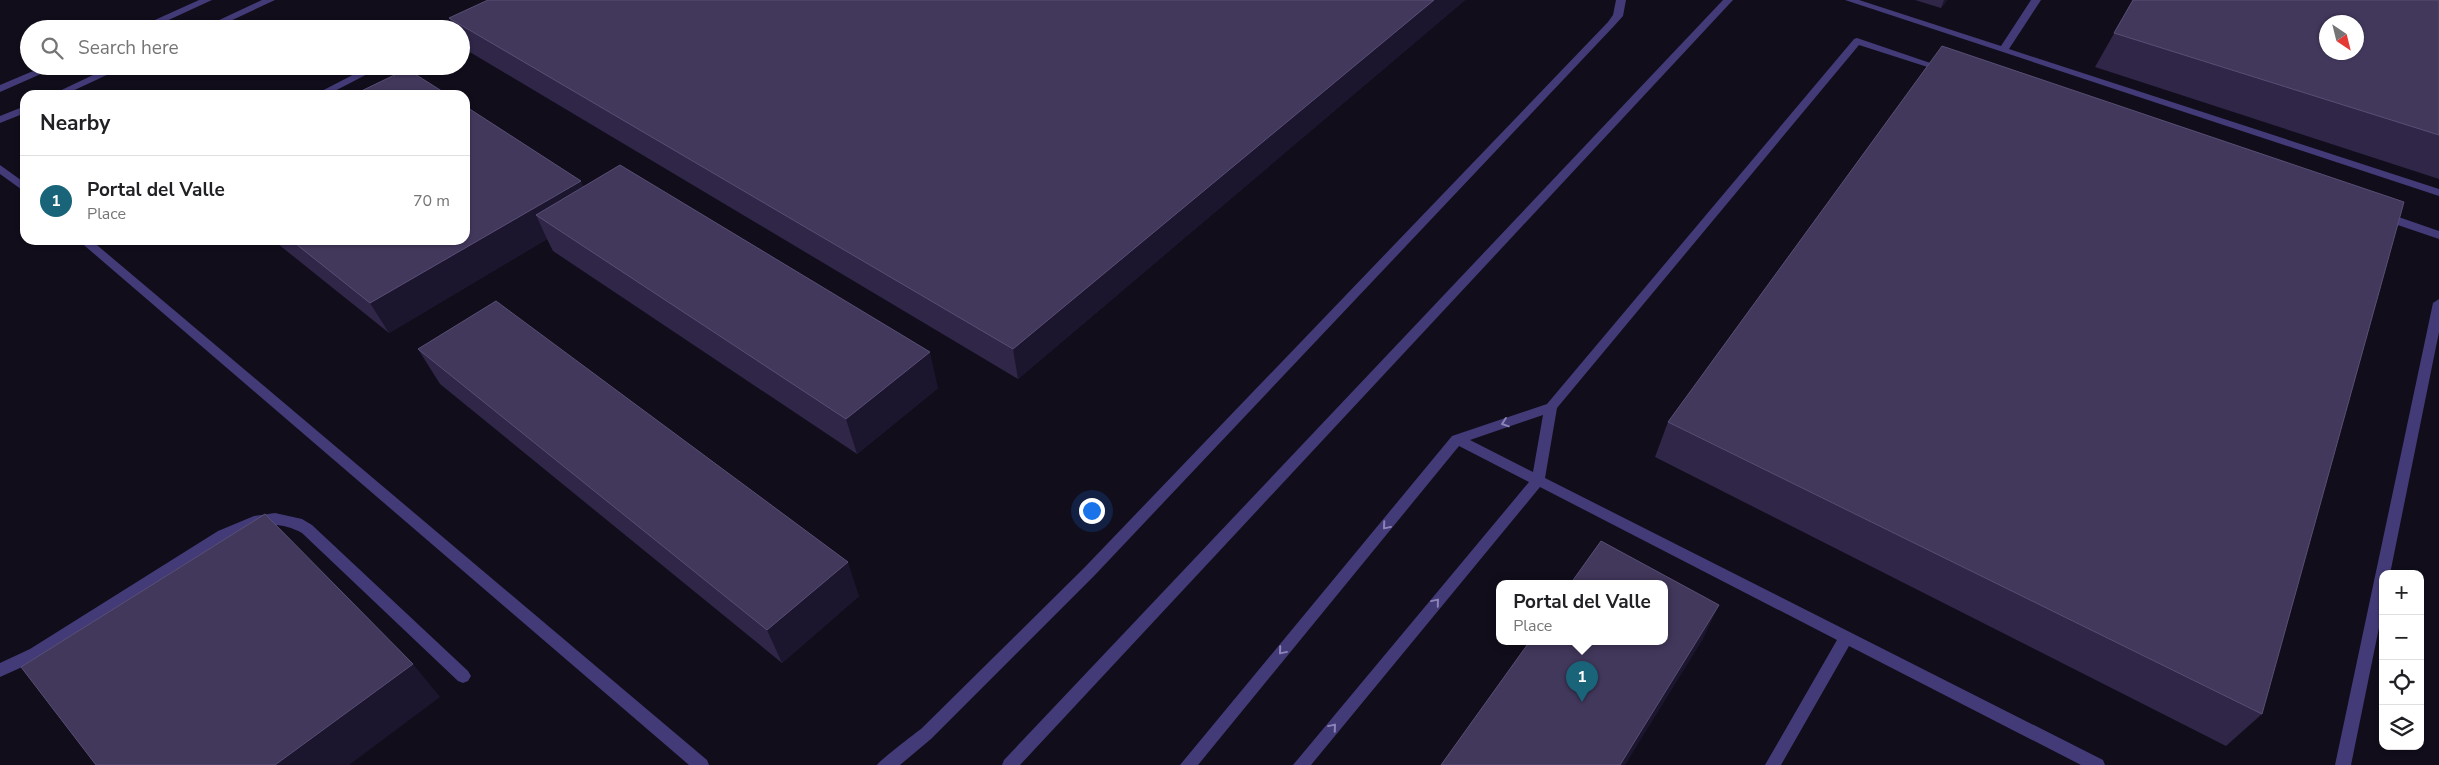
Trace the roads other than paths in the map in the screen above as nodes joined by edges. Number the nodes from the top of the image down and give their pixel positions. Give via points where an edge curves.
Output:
1 (207, 0) edge
2 (270, 0) edge
3 (1621, 0) edge
4 (1728, 0) edge
5 (1850, 0) edge
6 (2036, 0) edge
7 (161, 20) edge
8 (226, 20) edge
9 (2004, 50) junction
10 (1951, 72) edge
11 (33, 75) edge
12 (101, 75) edge
13 (360, 75) edge
14 (0, 89) edge
15 (67, 90) edge
16 (329, 90) edge
17 (20, 111) edge
18 (0, 120) edge
19 (0, 168) edge
20 (20, 185) edge
21 (2439, 193) edge
22 (2373, 213) edge
23 (2439, 235) edge
24 (90, 245) edge
25 (2439, 303) edge
26 (1551, 407) junction
27 (1457, 440) junction
28 (1538, 480) junction
29 (1846, 637) junction
30 (0, 670) edge
31 (463, 676) dead end
32 (701, 765) edge
33 (886, 765) edge
34 (1010, 765) edge
35 (1188, 765) edge
36 (1301, 765) edge
37 (1773, 765) edge
38 (2098, 765) edge
39 (2343, 765) edge

1 - 7 street
2 - 8 street
3 - 33 street via 1618,16 1611,24 1096,565 926,734
4 - 34 street
5 - 9 street
6 - 9 street
9 - 21 street
10 - 26 street via 1857,41
11 - 14 street
12 - 15 street
13 - 16 street
17 - 18 street
19 - 20 street
22 - 23 street
24 - 32 street
25 - 39 street
26 -> 27 street
26 - 28 street
27 - 28 street
27 -> 35 street
28 - 29 street
36 -> 28 street
29 - 37 street
29 - 38 street
30 - 31 street via 35,654 223,535 240,526 276,518 289,519 307,529

